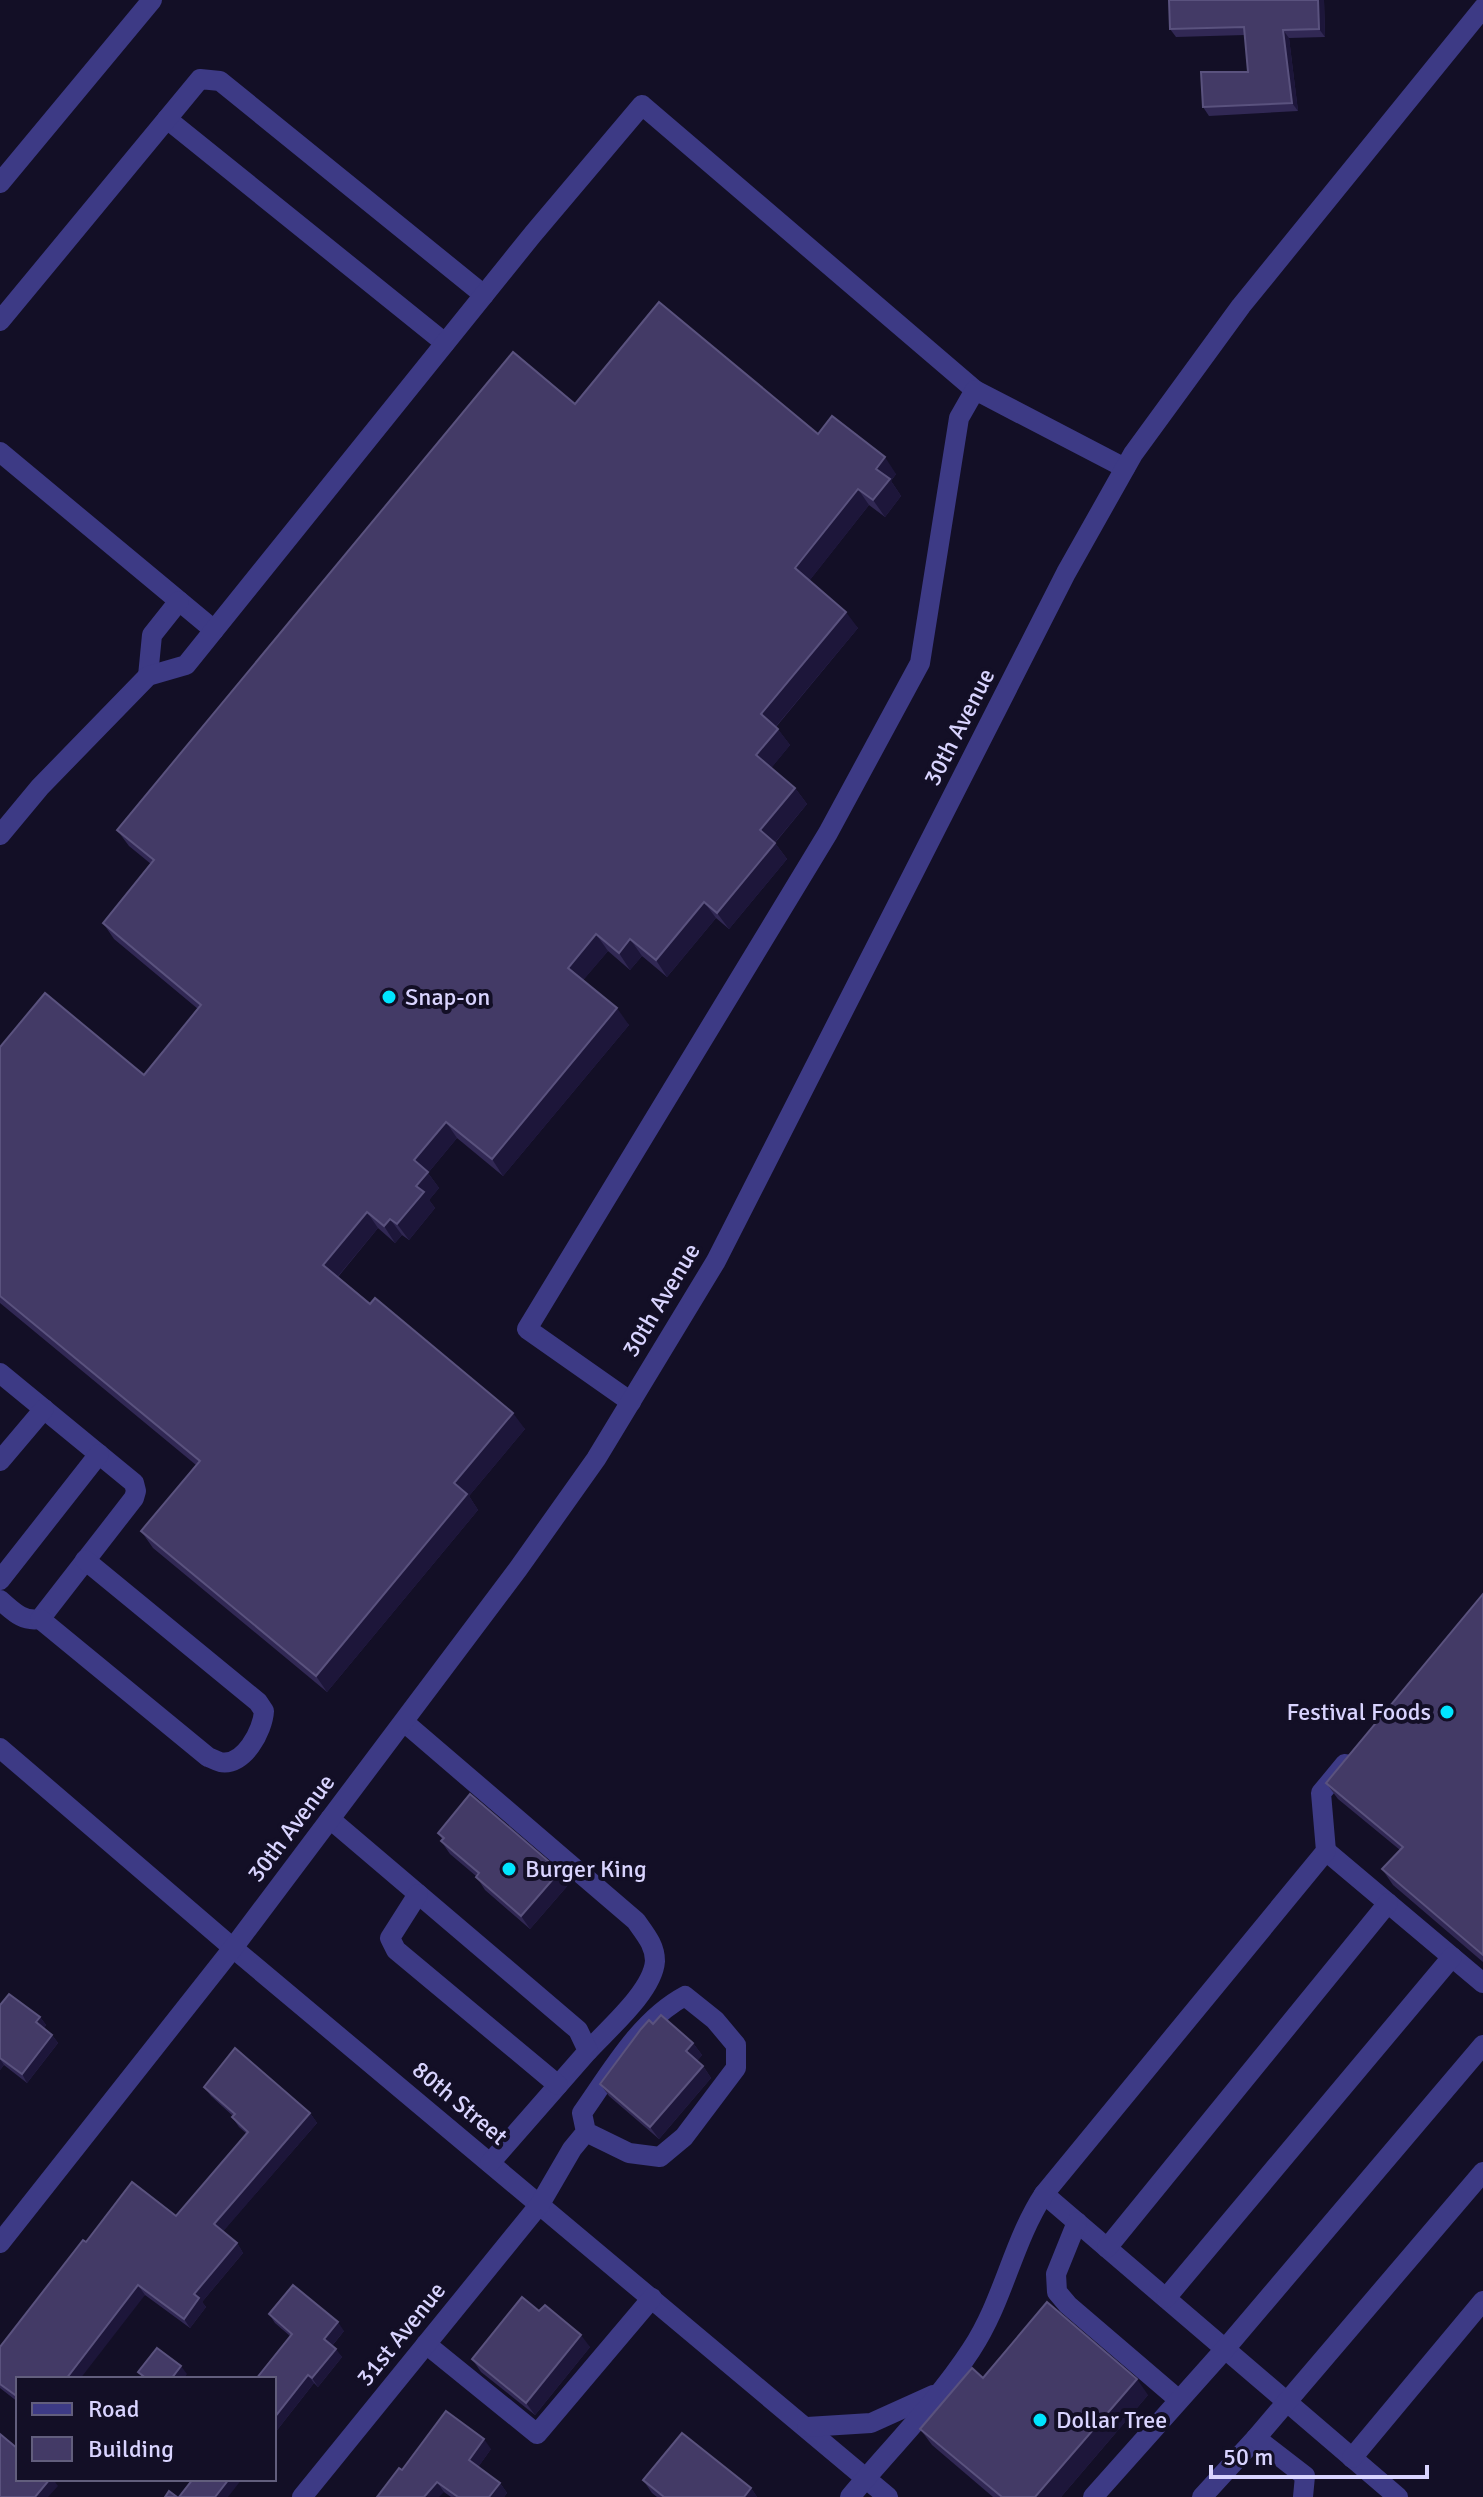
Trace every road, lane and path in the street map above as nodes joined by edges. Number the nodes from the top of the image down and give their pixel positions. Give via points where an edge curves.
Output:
1 (152, 0) edge
2 (1483, 8) edge
3 (167, 119) junction
4 (0, 183) edge
5 (484, 295) junction
6 (0, 321) edge
7 (445, 343) junction
8 (975, 390) junction
9 (0, 452) edge
10 (1125, 468) junction
11 (179, 601) junction
12 (214, 630) junction
13 (148, 676) junction
14 (0, 835) edge
15 (0, 1373) edge
16 (631, 1402) junction
17 (44, 1409) junction
18 (99, 1454) junction
19 (0, 1461) edge
20 (85, 1560) junction
21 (0, 1580) edge
22 (0, 1600) edge
23 (40, 1619) junction
24 (404, 1722) junction
25 (1361, 1746) edge
26 (0, 1748) edge
27 (330, 1819) junction
28 (1326, 1851) junction
29 (418, 1894) junction
30 (1388, 1903) junction
31 (233, 1948) junction
32 (1452, 1957) junction
33 (1483, 1983) edge
34 (1483, 2045) edge
35 (588, 2051) junction
36 (558, 2085) junction
37 (586, 2132) junction
38 (490, 2163) junction
39 (1483, 2172) edge
40 (1044, 2194) junction
41 (540, 2204) junction
42 (1077, 2222) junction
43 (0, 2243) edge
44 (1107, 2248) junction
45 (652, 2298) junction
46 (1166, 2298) junction
47 (1483, 2301) edge
48 (426, 2344) junction
49 (1225, 2349) junction
50 (937, 2394) junction
51 (1179, 2400) junction
52 (1288, 2402) junction
53 (807, 2427) junction
54 (1256, 2438) junction
55 (1352, 2458) junction
56 (866, 2478) junction
57 (1393, 2496) edge
58 (302, 2497) edge
59 (850, 2497) edge
60 (888, 2497) edge
61 (1093, 2497) edge
62 (1202, 2497) edge
63 (1303, 2497) edge

1 - 4 street
2 - 10 street, 30th Avenue via 1241,306
3 - 5 street via 200,79 220,81
3 - 6 street
3 - 7 street
5 - 7 street
5 - 8 street via 642,105
7 - 12 street
8 - 10 street
8 - 16 street via 959,418 920,663 828,833 527,1329
9 - 11 street
10 - 16 street, 30th Avenue via 1066,573 716,1261
11 - 12 street
11 - 13 street via 152,635
12 - 13 street via 186,665
13 - 14 street
15 - 17 street
16 - 24 street, 30th Avenue via 596,1459
17 - 18 street
17 - 19 street
18 - 20 street via 134,1483 136,1491
18 - 21 street
20 - 23 street
20 - 23 street via 258,1702 264,1711 259,1734 239,1757 219,1763
22 - 23 street via 21,1617
24 - 27 street, 30th Avenue
24 - 35 street via 636,1921 652,1944 655,1961 649,1983
25 - 28 street via 1321,1793
26 - 31 street, 80th Street
27 - 29 street
27 - 31 street, 30th Avenue
28 - 30 street
28 - 40 street
29 - 35 street via 578,2030
29 - 36 street via 390,1938 396,1950
30 - 32 street
30 - 44 street
31 - 38 street, 80th Street
31 - 43 street, 30th Avenue
32 - 33 street
32 - 46 street
34 - 49 street
35 - 36 street
36 - 38 street
37 - 37 street via 629,2153 660,2157 684,2137 736,2068 736,2045 685,1996 671,2003 631,2044 582,2113
37 - 41 street, 31st Avenue
38 - 41 street, 80th Street
39 - 52 street
40 - 42 street
40 - 50 street via 1028,2218 997,2304 971,2351
41 - 45 street, 80th Street
41 - 48 street, 31st Avenue
42 - 44 street
42 - 51 street via 1056,2274 1057,2292
44 - 46 street
45 - 48 street via 537,2434
45 - 53 street, 80th Street
46 - 49 street
47 - 55 street
48 - 58 street, 31st Avenue
49 - 51 street
49 - 52 street
50 - 53 street via 871,2423
50 - 56 street
51 - 61 street
52 - 54 street
52 - 55 street
53 - 56 street, 80th Street
54 - 62 street
54 - 63 street via 1305,2476
55 - 57 street
56 - 59 street
56 - 60 street, 80th Street

